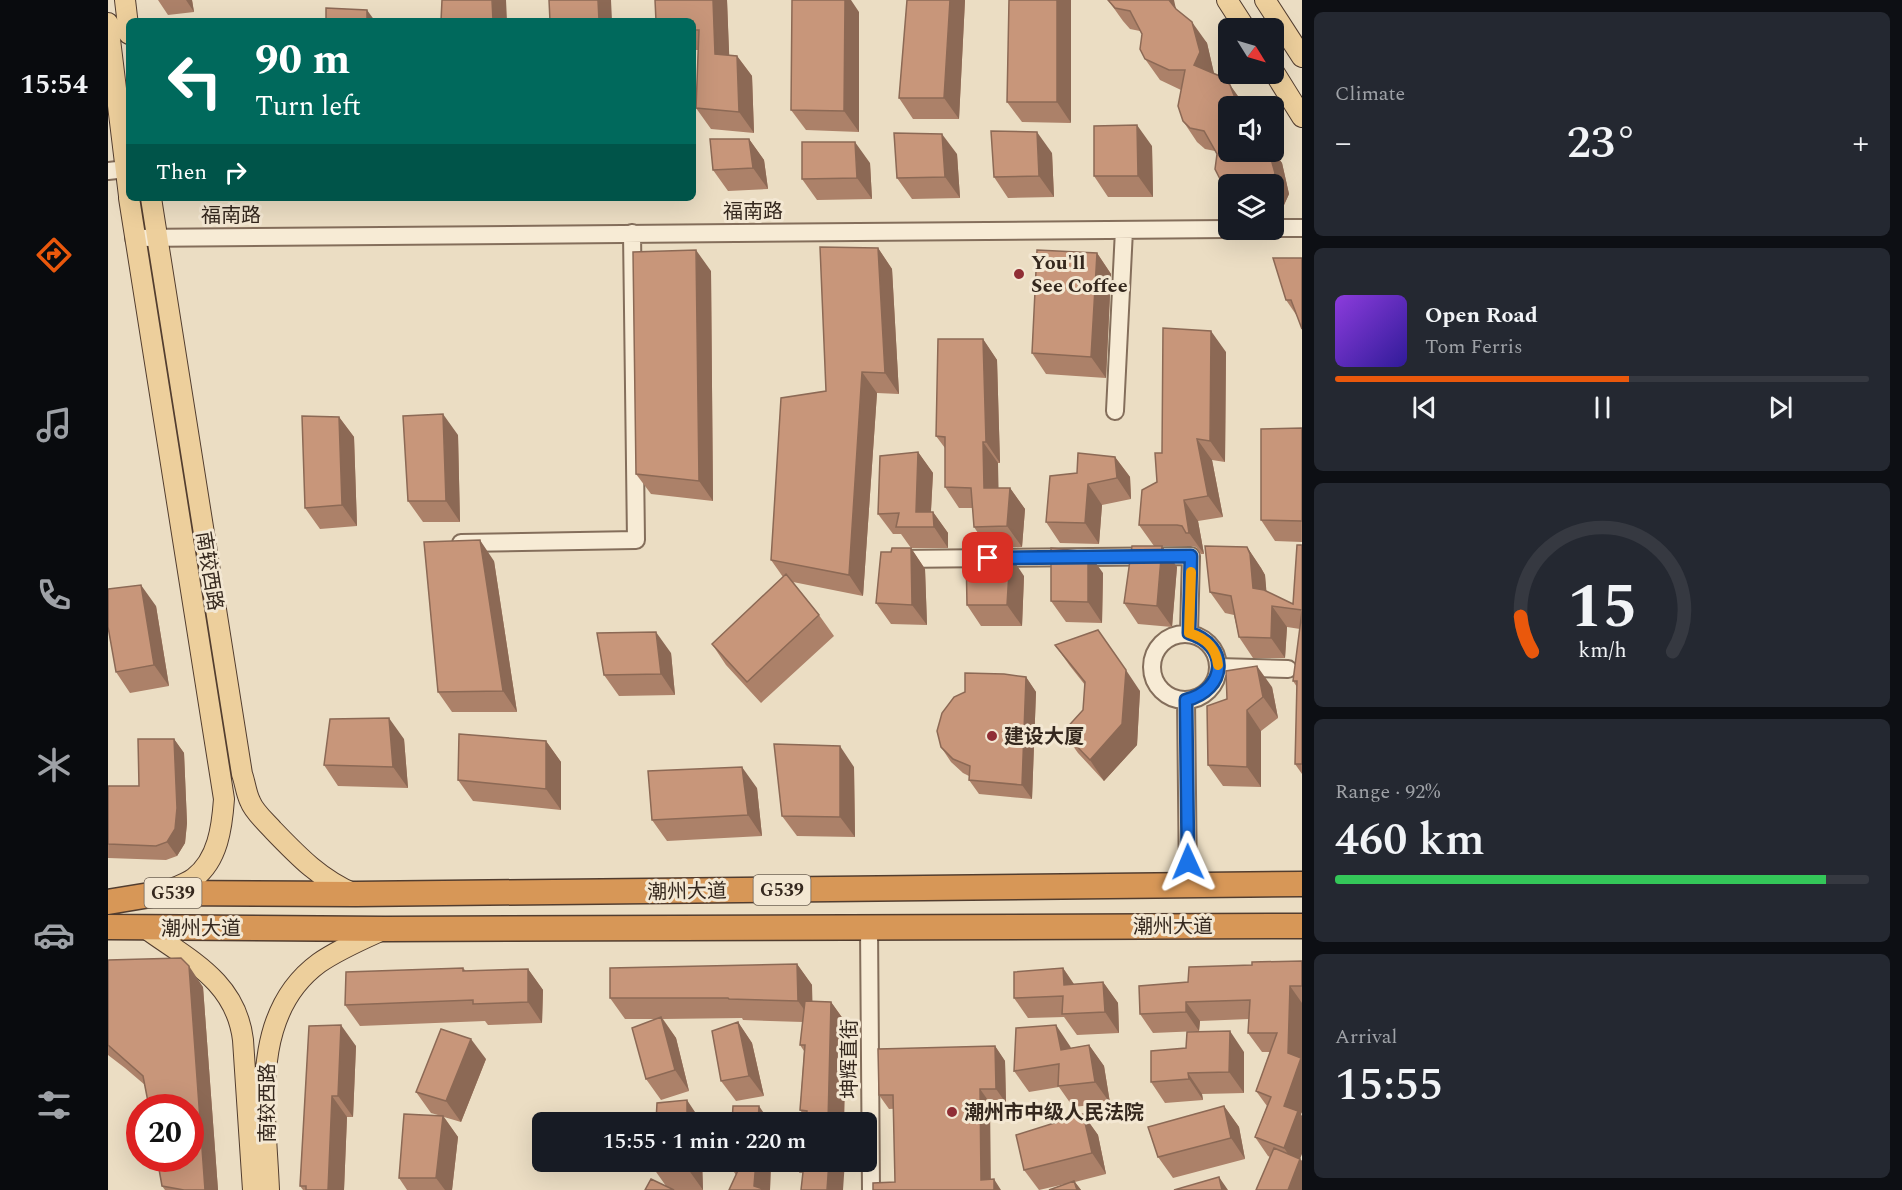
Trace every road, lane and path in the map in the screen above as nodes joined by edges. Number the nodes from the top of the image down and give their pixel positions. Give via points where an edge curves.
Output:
1 (124, 0) edge
2 (1227, 0) edge
3 (1265, 0) edge
4 (127, 18) edge
5 (1239, 18) edge
6 (108, 23) edge
7 (1302, 57) edge
8 (1281, 84) edge
9 (1302, 117) edge
10 (117, 170) edge
11 (126, 190) edge
12 (129, 201) edge
13 (151, 201) edge
14 (1284, 228) edge
15 (1302, 228) edge
16 (1218, 229) edge
17 (1124, 230) junction
18 (632, 233) junction
19 (156, 237) junction
20 (134, 238) junction
21 (1115, 411) dead end
22 (450, 543) edge
23 (898, 559) edge
24 (1189, 633) junction
25 (1218, 667) junction
26 (1288, 669) dead end
27 (1186, 700) junction
28 (1302, 884) edge
29 (1188, 885) junction
30 (162, 893) junction
31 (356, 894) junction
32 (108, 902) edge
33 (1302, 926) edge
34 (108, 927) edge
35 (869, 927) junction
36 (145, 928) junction
37 (386, 929) junction
38 (253, 1190) edge
39 (268, 1190) edge
40 (871, 1190) edge

1 - 4 main road
2 - 5 main road
3 - 7 main road
6 - 10 main road, 南较西路
8 - 9 main road
10 - 11 main road, 南较西路
12 - 20 main road, 南较西路
13 - 19 main road, 南较西路
14 - 15 street
16 - 17 street, 福南路
17 - 18 street, 福南路
17 - 21 street
18 - 19 street, 福南路
18 - 22 street via 636,540
19 - 20 street, 福南路
19 - 31 main road, 南较西路 via 242,774 250,802 309,866 338,887
20 - 30 main road, 南较西路 via 224,799 216,848 206,867 194,879
23 - 24 street via 1191,556
24 - 25 street via 1199,636 1215,651
24 - 27 street via 1178,634 1159,645 1152,666 1158,686 1166,694
25 - 26 street
25 - 27 street via 1207,692
27 - 29 street
28 - 29 highway, 潮州大道 / G539
29 - 31 highway, 潮州大道 / G539
30 - 31 highway, 潮州大道 / G539
30 - 32 highway, 潮州大道 / G539
33 - 35 highway, 潮州大道 / G539
34 - 36 highway, 潮州大道 / G539
35 - 37 highway, 潮州大道 / G539
35 - 40 street, 坤辉直街
36 - 37 highway, 潮州大道 / G539
36 - 38 main road, 南较西路 via 216,980 231,998 242,1024
37 - 39 main road, 南较西路 via 320,963 296,984 276,1017 265,1072

